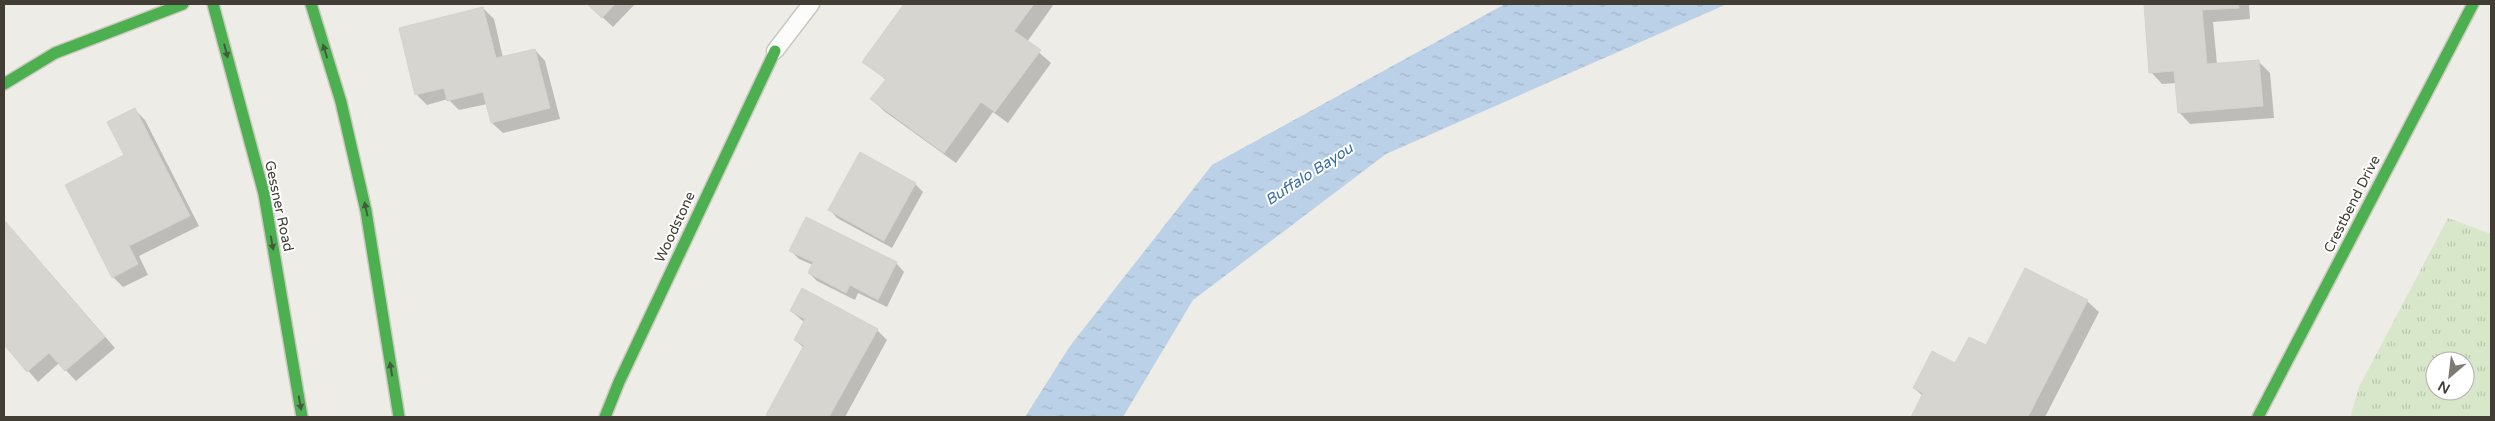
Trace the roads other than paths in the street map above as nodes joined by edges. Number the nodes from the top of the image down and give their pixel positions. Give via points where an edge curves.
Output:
1 (183, 4) edge
2 (213, 4) edge
3 (311, 4) edge
4 (811, 4) edge
5 (2473, 4) edge
6 (775, 51) joint
7 (4, 84) edge
8 (302, 417) edge
9 (399, 417) edge
10 (605, 417) edge
11 (2258, 417) edge

1 - 7 street via 55,53
2 -> 8 street, Gessner Road via 264,194
9 -> 3 street via 366,211 341,102
4 - 6 lane
5 - 11 street, Crestbend Drive
6 - 10 street, Woodstone

